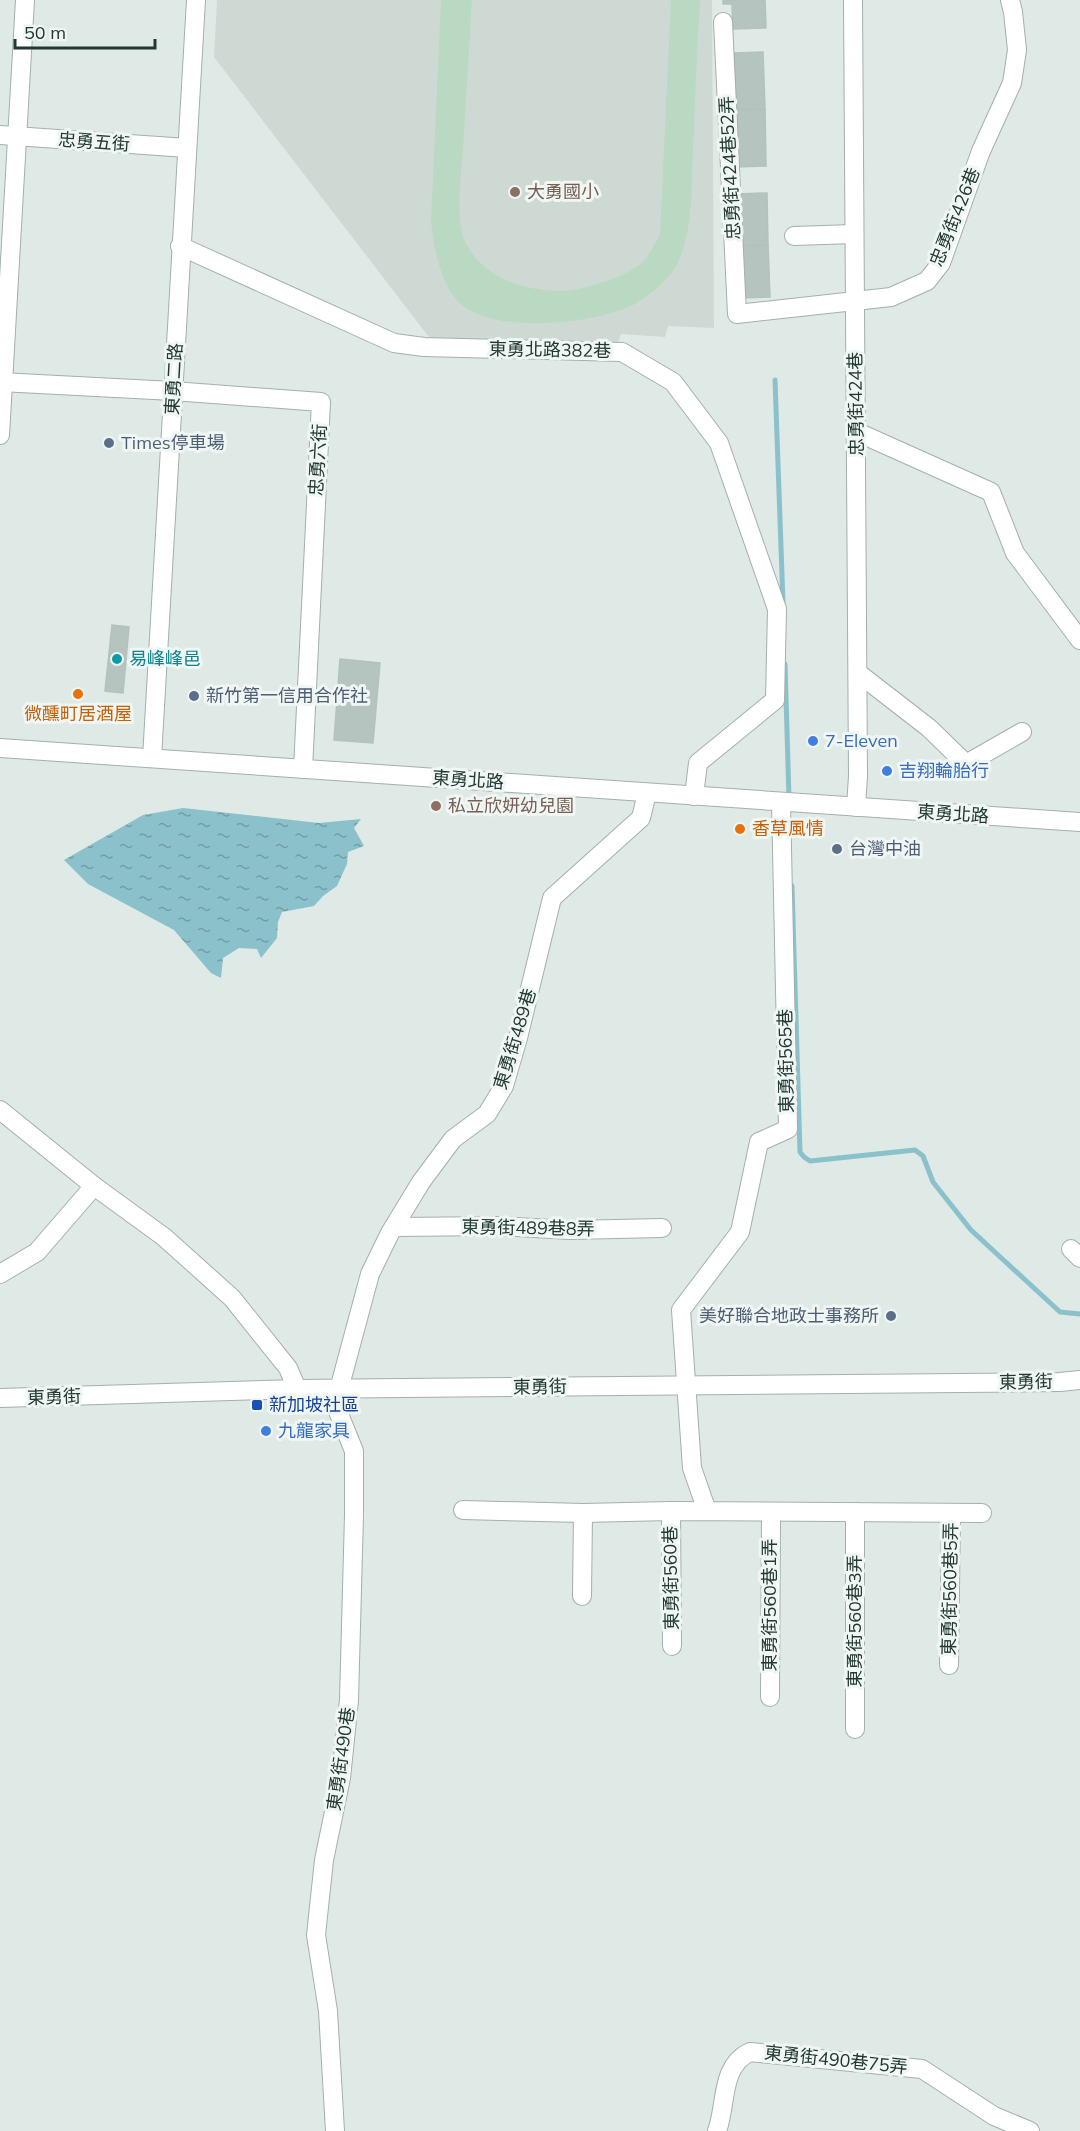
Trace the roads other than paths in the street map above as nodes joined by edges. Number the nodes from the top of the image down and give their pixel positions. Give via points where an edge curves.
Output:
1 (25, 0) edge
2 (196, 0) edge
3 (853, 0) edge
4 (1010, 0) edge
5 (723, 22) dead end
6 (8, 136) edge
7 (187, 148) junction
8 (854, 234) junction
9 (794, 236) dead end
10 (180, 246) junction
11 (855, 301) junction
12 (737, 314) joint
13 (1, 382) edge
14 (173, 391) junction
15 (857, 432) junction
16 (0, 435) edge
17 (1080, 640) edge
18 (858, 673) junction
19 (1022, 732) dead end
20 (0, 748) edge
21 (152, 758) junction
22 (303, 769) junction
23 (647, 793) junction
24 (694, 796) junction
25 (789, 802) junction
26 (856, 807) junction
27 (1080, 822) edge
28 (0, 1110) edge
29 (94, 1186) junction
30 (394, 1227) junction
31 (662, 1228) dead end
32 (0, 1274) edge
33 (1080, 1380) edge
34 (685, 1387) junction
35 (297, 1389) junction
36 (339, 1389) junction
37 (0, 1398) edge
38 (463, 1510) dead end
39 (671, 1511) junction
40 (707, 1511) junction
41 (855, 1512) junction
42 (583, 1513) junction
43 (771, 1513) junction
44 (951, 1513) junction
45 (982, 1513) dead end
46 (582, 1596) dead end
47 (672, 1646) dead end
48 (949, 1665) dead end
49 (770, 1697) dead end
50 (855, 1729) dead end
51 (335, 2131) edge
52 (717, 2131) edge
53 (1030, 2131) edge

1 - 6 street
2 - 7 street, 東勇二路
3 - 8 street, 忠勇街424巷
4 - 11 street, 忠勇街426巷 via 1017,50 1012,83 981,151 941,263 927,281 912,289 891,297
5 - 12 street, 忠勇街424巷52弄
6 - 7 street, 忠勇五街
6 - 13 street
7 - 10 street, 東勇二路
8 - 9 street
8 - 11 street, 忠勇街424巷
10 - 14 street, 東勇二路
10 - 24 street, 東勇北路382巷 via 394,343 622,352 674,382 719,443 777,609 775,700 698,763
11 - 12 street, 忠勇街426巷
11 - 15 street, 忠勇街424巷
13 - 14 street, 忠勇六街
13 - 16 street
14 - 21 street, 東勇二路
14 - 22 street, 忠勇六街 via 321,402
15 - 17 street via 991,492 1015,553
15 - 18 street, 忠勇街424巷
18 - 19 street via 929,728 966,765
18 - 26 street, 忠勇街424巷
20 - 21 street, 東勇北路
21 - 22 street, 東勇北路
22 - 23 street, 東勇北路
23 - 24 street, 東勇北路
23 - 30 street, 東勇街489巷 via 641,818 552,898 504,1086 487,1114 453,1139
24 - 25 street, 東勇北路
25 - 26 street, 東勇北路
25 - 34 street, 東勇街565巷 via 788,1129 759,1142 740,1232 681,1310
26 - 27 street, 東勇北路
28 - 29 street
29 - 32 street via 37,1252
29 - 35 street via 164,1237 232,1298 288,1368
30 - 31 street, 東勇街489巷8弄
30 - 36 street, 東勇街489巷 via 370,1274
33 - 34 street, 東勇街
34 - 36 street, 東勇街
34 - 40 street via 692,1468
35 - 36 street, 東勇街
35 - 37 street, 東勇街
36 - 51 street, 東勇街490巷 via 335,1404 354,1451 349,1700 316,1935 328,2011
38 - 42 street
39 - 40 street
39 - 42 street
39 - 47 street, 東勇街560巷
40 - 43 street
41 - 43 street
41 - 44 street
41 - 50 street, 東勇街560巷3弄
42 - 46 street
43 - 49 street, 東勇街560巷1弄
44 - 45 street
44 - 48 street, 東勇街560巷5弄
52 - 53 street, 東勇街490巷75弄 via 727,2079 739,2057 750,2052 922,2069 994,2116

